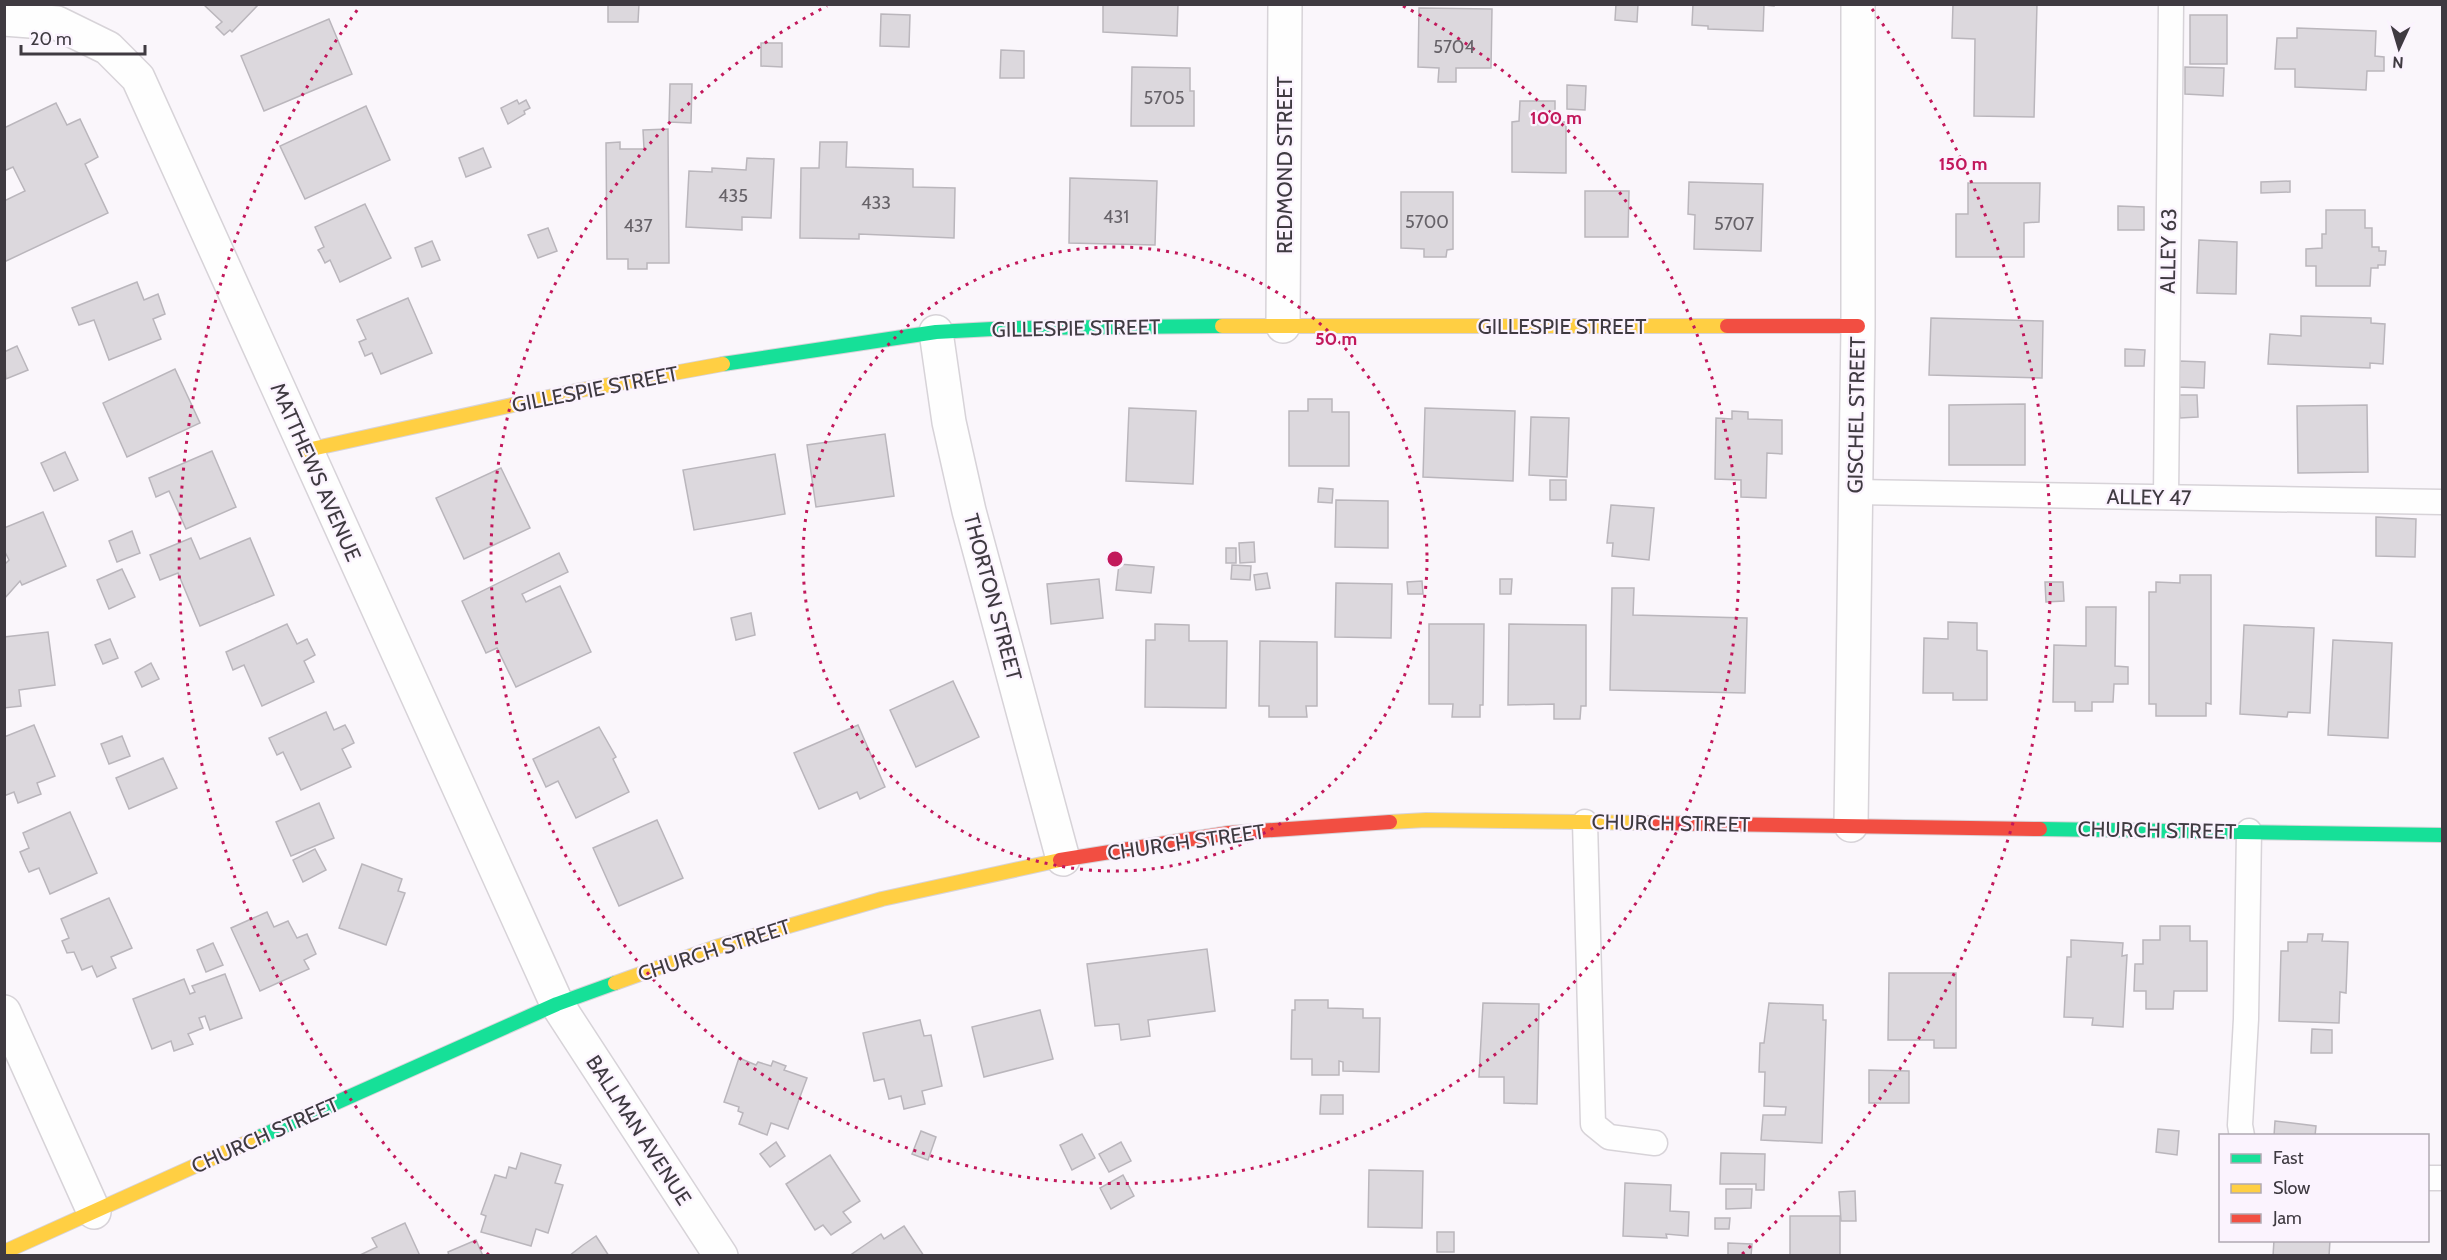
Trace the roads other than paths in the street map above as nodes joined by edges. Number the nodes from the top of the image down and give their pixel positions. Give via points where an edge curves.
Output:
1 (1285, 4) edge
2 (1858, 4) edge
3 (2171, 4) edge
4 (4, 19) edge
5 (1283, 326) junction
6 (1858, 326) junction
7 (936, 332) junction
8 (307, 450) junction
9 (1855, 492) junction
10 (2166, 497) junction
11 (2442, 502) edge
12 (1585, 822) junction
13 (1851, 825) junction
14 (2249, 831) junction
15 (2442, 835) edge
16 (1063, 859) junction
17 (557, 1004) junction
18 (4, 1012) edge
19 (2242, 1134) edge
20 (1655, 1143) dead end
21 (94, 1212) junction
22 (4, 1252) edge
23 (721, 1256) edge

1 - 5 street, REDMOND STREET
2 - 6 street, GISCHEL STREET
3 - 10 lane, ALLEY 63
4 - 8 street, MATTHEWS AVENUE via 57,23 108,48 138,78
5 - 6 main road, GILLESPIE STREET
5 - 7 main road, GILLESPIE STREET
6 - 9 street, GISCHEL STREET
7 - 8 main road, GILLESPIE STREET via 718,364
7 - 16 street, THORTON STREET via 949,422 967,500
8 - 17 street, MATTHEWS AVENUE
9 - 10 lane, ALLEY 47
9 - 13 street, GISCHEL STREET
10 - 11 lane, ALLEY 47
12 - 13 main road, CHURCH STREET
12 - 16 main road, CHURCH STREET via 1426,820 1229,833
12 - 20 lane via 1593,1124 1609,1137
13 - 14 main road, CHURCH STREET
14 - 15 main road, CHURCH STREET
14 - 19 lane
16 - 17 main road, CHURCH STREET via 882,899 716,947
17 - 21 main road, CHURCH STREET
17 - 23 street, BALLMAN AVENUE
18 - 21 street
21 - 22 main road, CHURCH STREET

